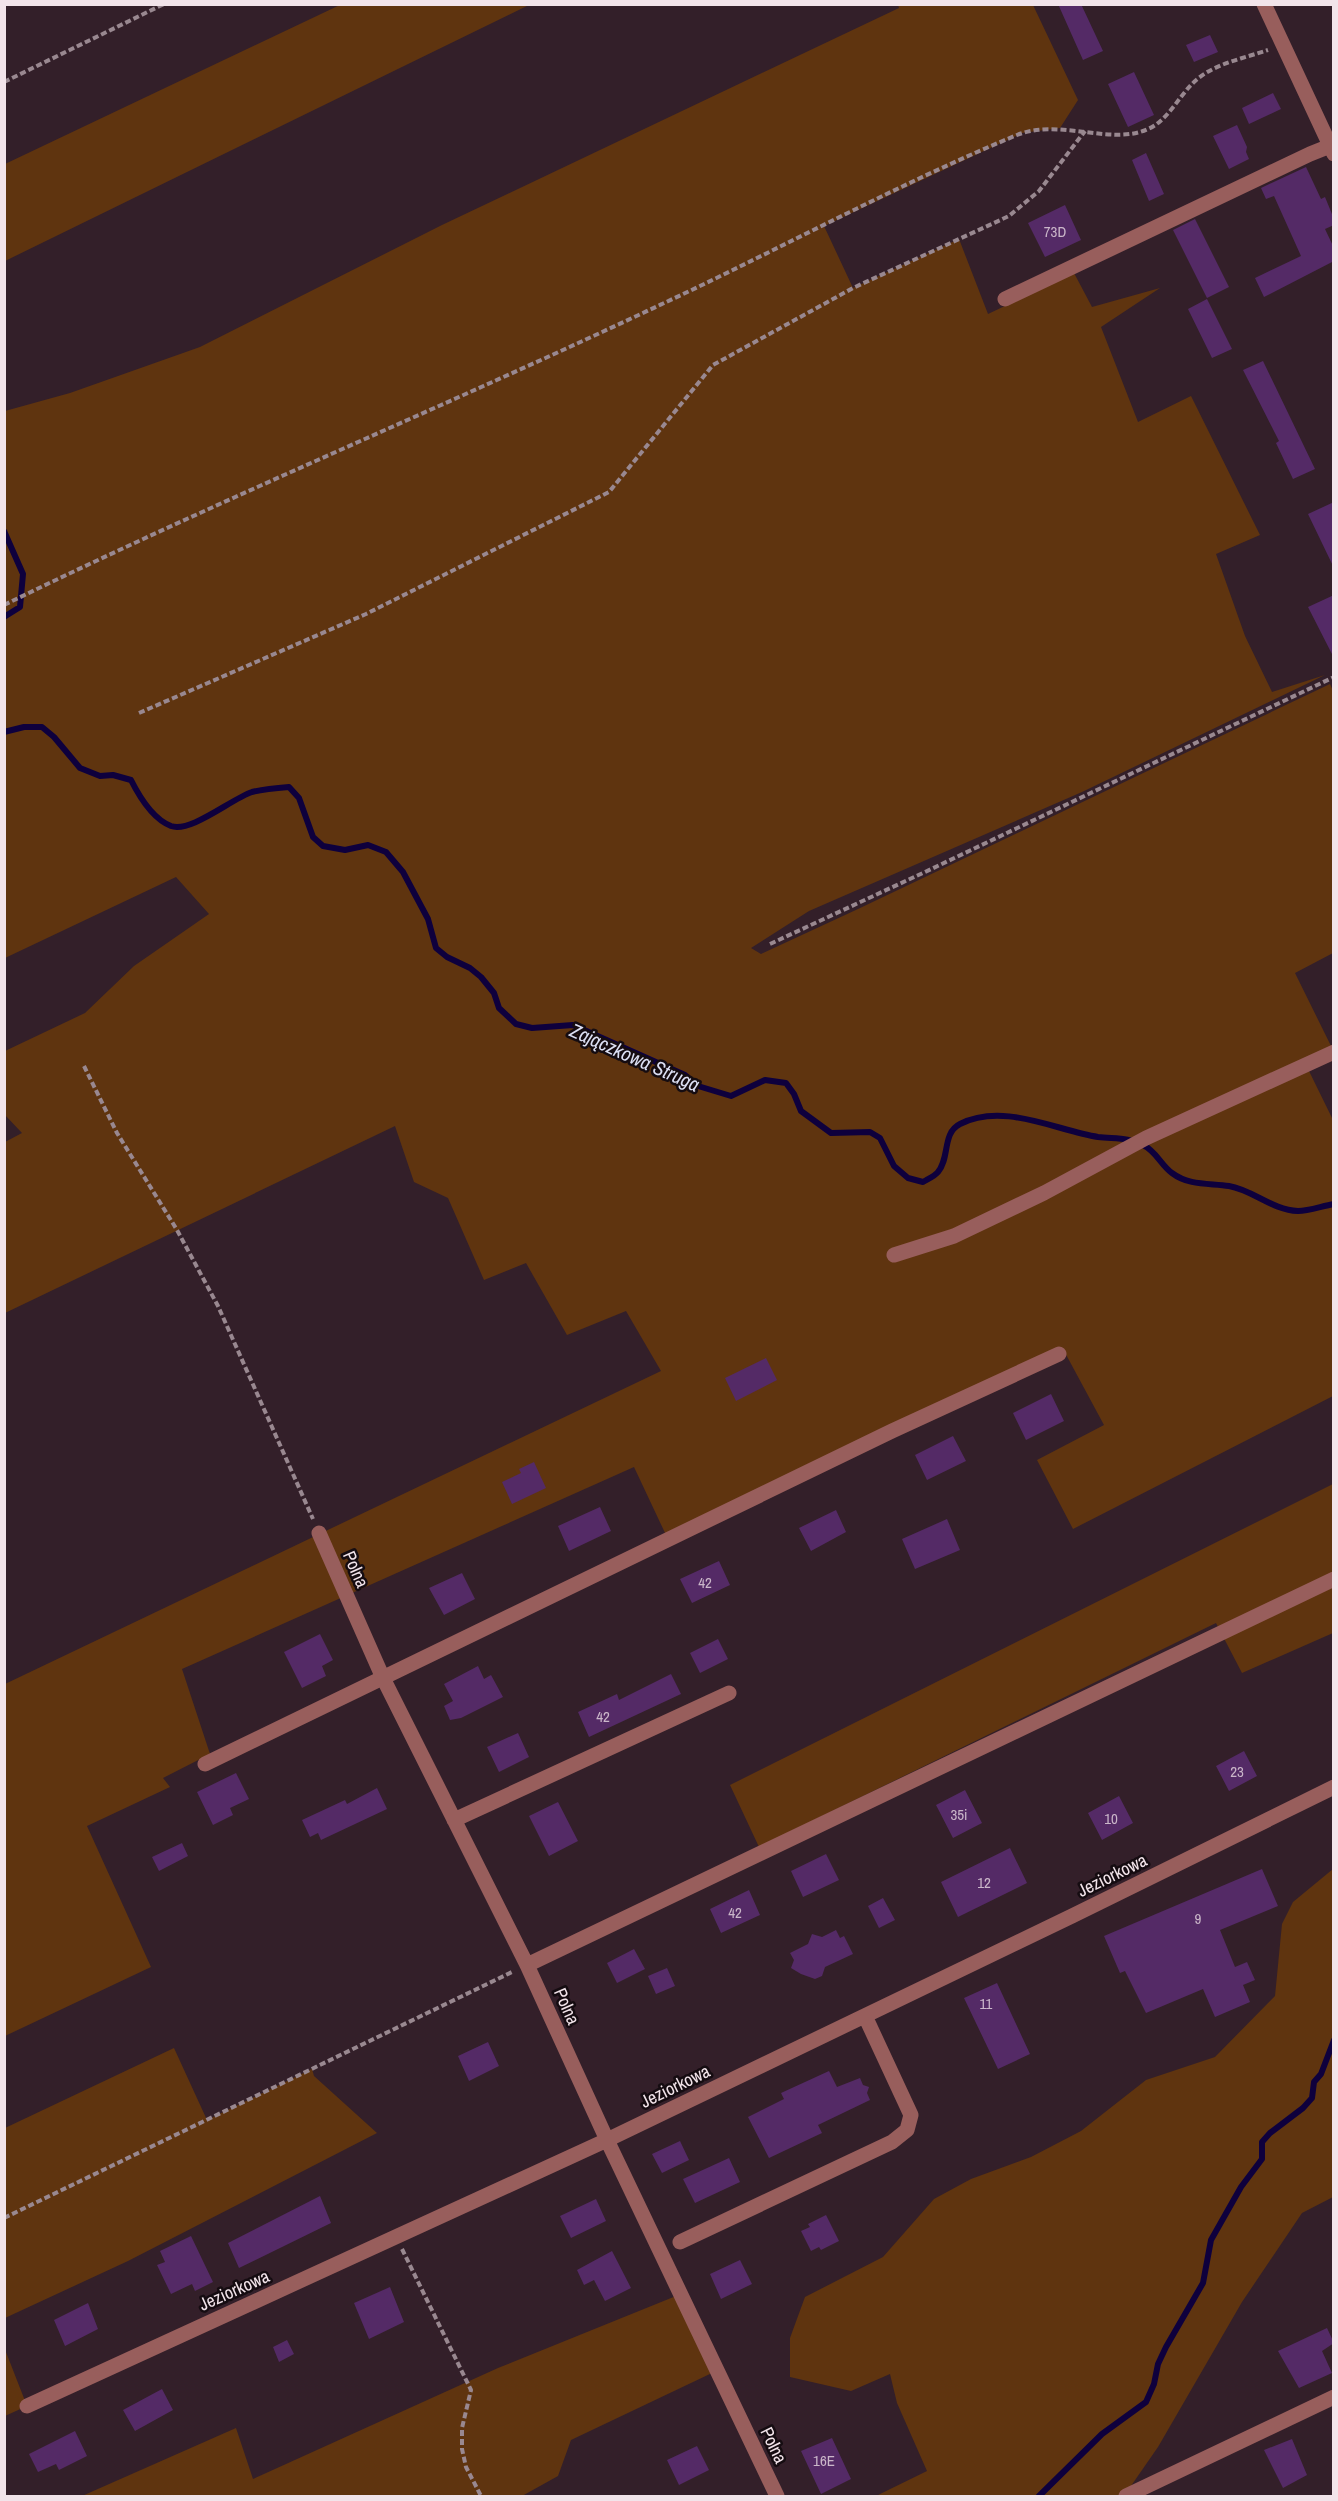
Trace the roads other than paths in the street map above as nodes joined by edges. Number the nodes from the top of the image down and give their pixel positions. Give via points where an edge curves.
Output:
1 (1264, 4) edge
2 (1331, 146) edge
3 (1005, 299) dead end
4 (1334, 1052) edge
5 (894, 1255) dead end
6 (1059, 1354) dead end
7 (319, 1533) road end
8 (1334, 1579) edge
9 (383, 1678) junction
10 (729, 1693) dead end
11 (205, 1764) dead end
12 (1334, 1788) edge
13 (454, 1820) junction
14 (527, 1965) junction
15 (865, 2016) junction
16 (607, 2140) junction
17 (680, 2242) dead end
18 (1334, 2397) edge
19 (27, 2406) dead end
20 (777, 2496) edge
21 (1126, 2496) edge

1 - 2 street
2 - 3 street
4 - 5 street via 1146,1138 954,1236
6 - 9 street
7 - 9 street, Polna
8 - 14 street
9 - 11 street
9 - 13 street, Polna
10 - 13 street
12 - 15 street, Jeziorkowa
13 - 14 street, Polna
14 - 16 street, Polna
15 - 16 street, Jeziorkowa
15 - 17 street via 910,2115 907,2130 892,2142
16 - 19 street, Jeziorkowa
16 - 20 street, Polna
18 - 21 street

